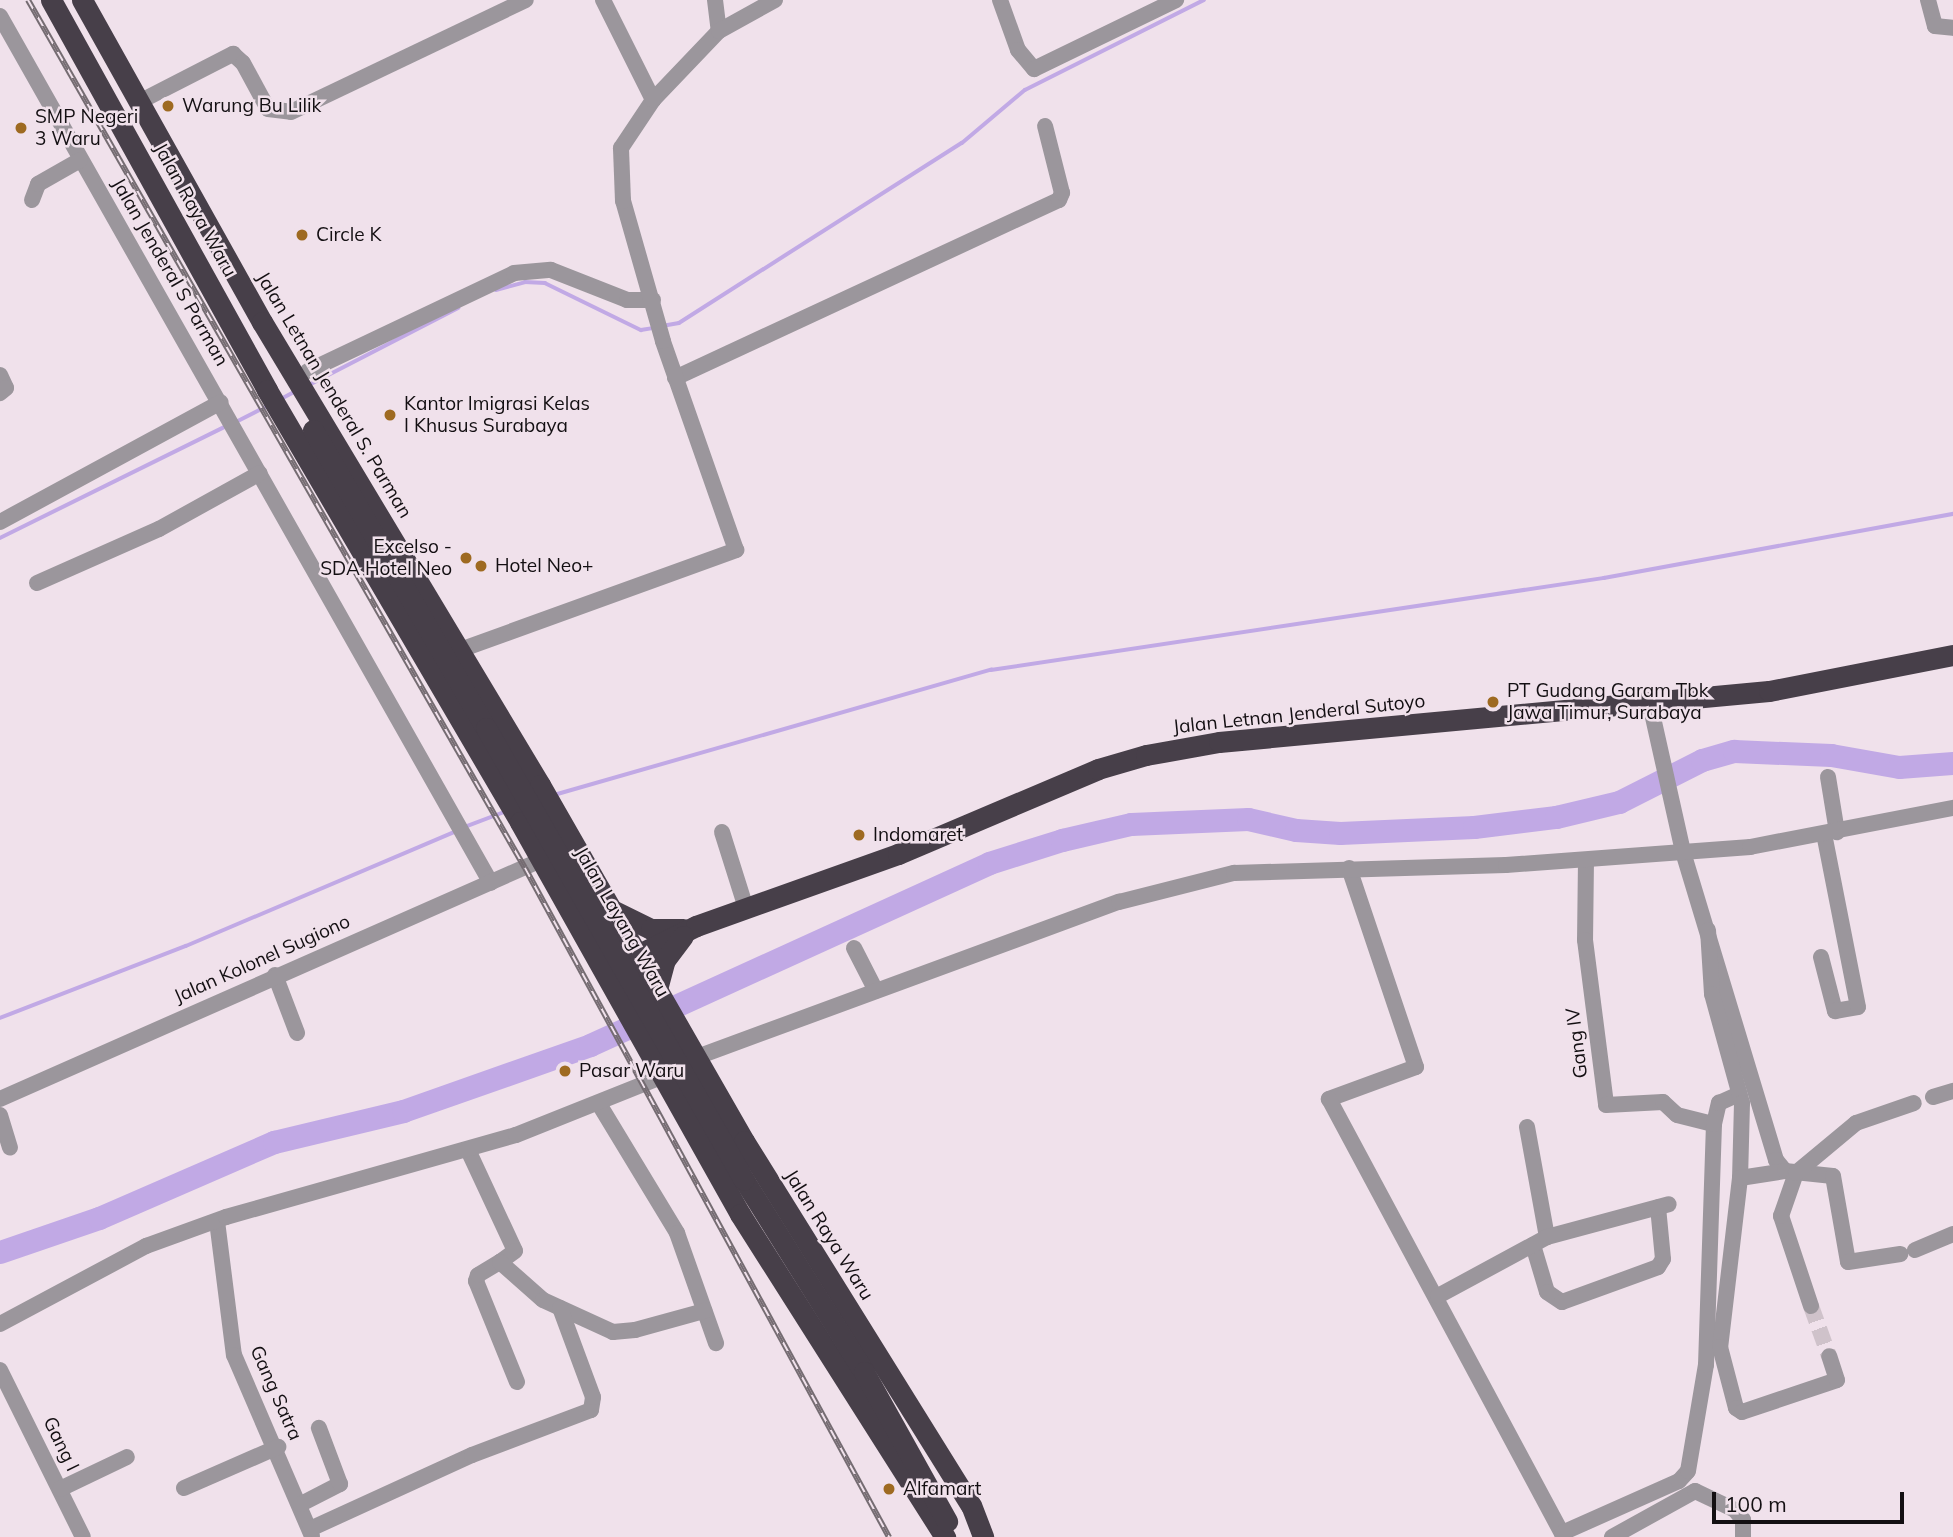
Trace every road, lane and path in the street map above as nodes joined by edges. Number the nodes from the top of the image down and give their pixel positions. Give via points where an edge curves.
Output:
1 (51, 0) edge
2 (82, 0) edge
3 (526, 0) edge
4 (603, 0) edge
5 (715, 0) edge
6 (775, 0) edge
7 (1000, 0) edge
8 (1176, 0) edge
9 (1928, 0) edge
10 (0, 16) edge
11 (1953, 28) edge
12 (719, 32) junction
13 (653, 100) junction
14 (139, 102) junction
15 (1045, 126) dead end
16 (80, 160) junction
17 (32, 200) dead end
18 (654, 308) junction
19 (262, 322) joint
20 (238, 333) joint
21 (0, 375) edge
22 (675, 378) junction
23 (288, 388) junction
24 (0, 393) edge
25 (228, 413) junction
26 (260, 473) junction
27 (0, 522) edge
28 (37, 583) dead end
29 (460, 650) junction
30 (1953, 656) edge
31 (1650, 704) junction
32 (1828, 777) dead end
33 (1953, 808) edge
34 (722, 832) dead end
35 (1830, 833) junction
36 (1683, 852) junction
37 (541, 860) junction
38 (1586, 860) junction
39 (1349, 868) junction
40 (491, 883) junction
41 (746, 908) junction
42 (610, 909) junction
43 (696, 926) junction
44 (1708, 930) junction
45 (854, 948) dead end
46 (638, 955) junction
47 (1821, 957) dead end
48 (603, 972) junction
49 (275, 975) junction
50 (656, 986) junction
51 (876, 991) junction
52 (620, 1002) junction
53 (297, 1033) dead end
54 (696, 1057) junction
55 (661, 1077) junction
56 (1953, 1091) edge
57 (1739, 1094) junction
58 (1933, 1097) dead end
59 (0, 1099) edge
60 (1914, 1103) dead end
61 (599, 1104) junction
62 (0, 1115) edge
63 (1714, 1124) junction
64 (1527, 1127) dead end
65 (10, 1148) dead end
66 (468, 1150) junction
67 (1791, 1172) junction
68 (1740, 1178) junction
69 (217, 1221) junction
70 (1953, 1234) edge
71 (1540, 1241) junction
72 (499, 1262) junction
73 (1438, 1296) junction
74 (1811, 1306) tunnel mouth
75 (560, 1308) junction
76 (704, 1311) junction
77 (0, 1324) edge
78 (716, 1343) dead end
79 (1829, 1356) tunnel mouth
80 (0, 1370) edge
81 (864, 1373) junction
82 (517, 1382) dead end
83 (319, 1428) dead end
84 (278, 1447) junction
85 (127, 1457) dead end
86 (184, 1488) dead end
87 (60, 1489) junction
88 (301, 1504) junction
89 (1619, 1510) junction
90 (311, 1533) edge
91 (1619, 1533) edge
92 (83, 1537) edge
93 (945, 1537) edge
94 (955, 1537) edge
95 (975, 1537) edge
96 (984, 1537) edge
97 (1743, 1537) edge

1 - 20 highway, Jalan Raya Waru
2 - 14 highway, Jalan Letnan Jenderal S. Parman
3 - 14 street via 291,112 268,109 233,54
4 - 13 street
5 - 12 street
6 - 12 street
7 - 8 street via 1018,50 1034,69
9 - 11 street via 1935,26
10 - 16 street, Jalan Jenderal S Parman
12 - 13 street
13 - 18 street via 621,148 621,168 623,201
14 - 19 highway, Jalan Letnan Jenderal S. Parman
15 - 22 street via 1062,193 1059,200
16 - 17 street via 38,184
16 - 25 street, Jalan Jenderal S Parman
18 - 22 street
18 - 23 street via 551,270 514,273
19 - 23 highway, Jalan Layang Waru
20 - 23 highway, Jalan Letnan Jenderal S. Parman
21 - 24 street via 6,388
22 - 29 street via 736,550
23 - 29 highway, Jalan Letnan Jenderal S. Parman
23 - 37 highway, Jalan Letnan Jenderal S. Parman
23 - 81 highway, Jalan Layang Waru, bridge via 744,1180
25 - 26 street, Jalan Jenderal S Parman
25 - 27 street
26 - 28 street via 159,529
26 - 40 street, Jalan Jenderal S Parman
29 - 42 highway, Jalan Letnan Jenderal S. Parman
30 - 31 highway, Jalan Letnan Jenderal Sutoyo via 1769,691
31 - 36 street
31 - 41 highway, Jalan Letnan Jenderal Sutoyo via 1219,742 1146,755 1098,769 898,854
32 - 35 street
33 - 35 street
34 - 41 street
35 - 36 street
35 - 47 street via 1858,1007 1835,1011
36 - 38 street
36 - 44 street
37 - 40 street, Jalan Kolonel Sugiono
37 - 48 highway, Jalan Letnan Jenderal S. Parman
38 - 39 street
38 - 63 street, Gang IV via 1585,940 1606,1105 1663,1102 1677,1115
39 - 51 street via 1234,873 1188,883 1119,902
39 - 73 street via 1416,1067 1329,1099
40 - 49 street, Jalan Kolonel Sugiono
41 - 43 highway, Jalan Letnan Jenderal Sutoyo
42 - 43 highway via 650,929
42 - 46 highway, Jalan Letnan Jenderal S. Parman
43 - 46 highway, Jalan Letnan Jenderal Sutoyo
43 - 50 highway via 665,960
44 - 57 street via 1712,995
44 - 67 street via 1776,1160
45 - 51 street
46 - 48 highway, Jalan Letnan Jenderal Sutoyo
46 - 50 highway, Jalan Raya Waru
48 - 52 highway
49 - 53 street
49 - 59 street, Jalan Kolonel Sugiono
50 - 52 highway via 632,976
50 - 54 highway, Jalan Raya Waru
51 - 54 street
52 - 55 highway
54 - 96 highway, Jalan Raya Waru via 971,1505
55 - 61 street
55 - 93 highway via 740,1214
56 - 58 street
57 - 63 street via 1719,1103
57 - 68 street
60 - 67 street via 1856,1123
61 - 66 street
61 - 76 street via 677,1233
62 - 65 street
63 - 89 street via 1706,1365 1688,1471 1679,1481
64 - 71 street
66 - 69 street
66 - 72 street via 515,1251
67 - 68 street
67 - 70 street via 1833,1175 1848,1262 1907,1252
67 - 74 street via 1781,1216
68 - 79 street via 1720,1347 1736,1408 1742,1412 1836,1380
69 - 77 street via 146,1246
69 - 84 street, Gang Satra via 231,1344 247,1389
71 - 71 street via 1663,1206 1663,1259 1658,1267 1562,1302 1547,1293
71 - 73 street
72 - 75 street via 537,1296
72 - 82 street via 476,1281
73 - 89 street via 1560,1531 1568,1533
75 - 76 street via 613,1332
75 - 90 street via 593,1397 591,1410 472,1455
76 - 78 street
80 - 87 street, Gang I
81 - 94 highway, Jalan Layang Waru
81 - 95 highway, Jalan Layang Waru via 898,1416
83 - 88 street via 340,1484
84 - 86 street
84 - 88 street, Gang Satra
85 - 87 street
87 - 92 street, Gang I
88 - 90 street, Gang Satra
89 - 91 street
91 - 97 street via 1695,1491 1735,1510 1743,1520

